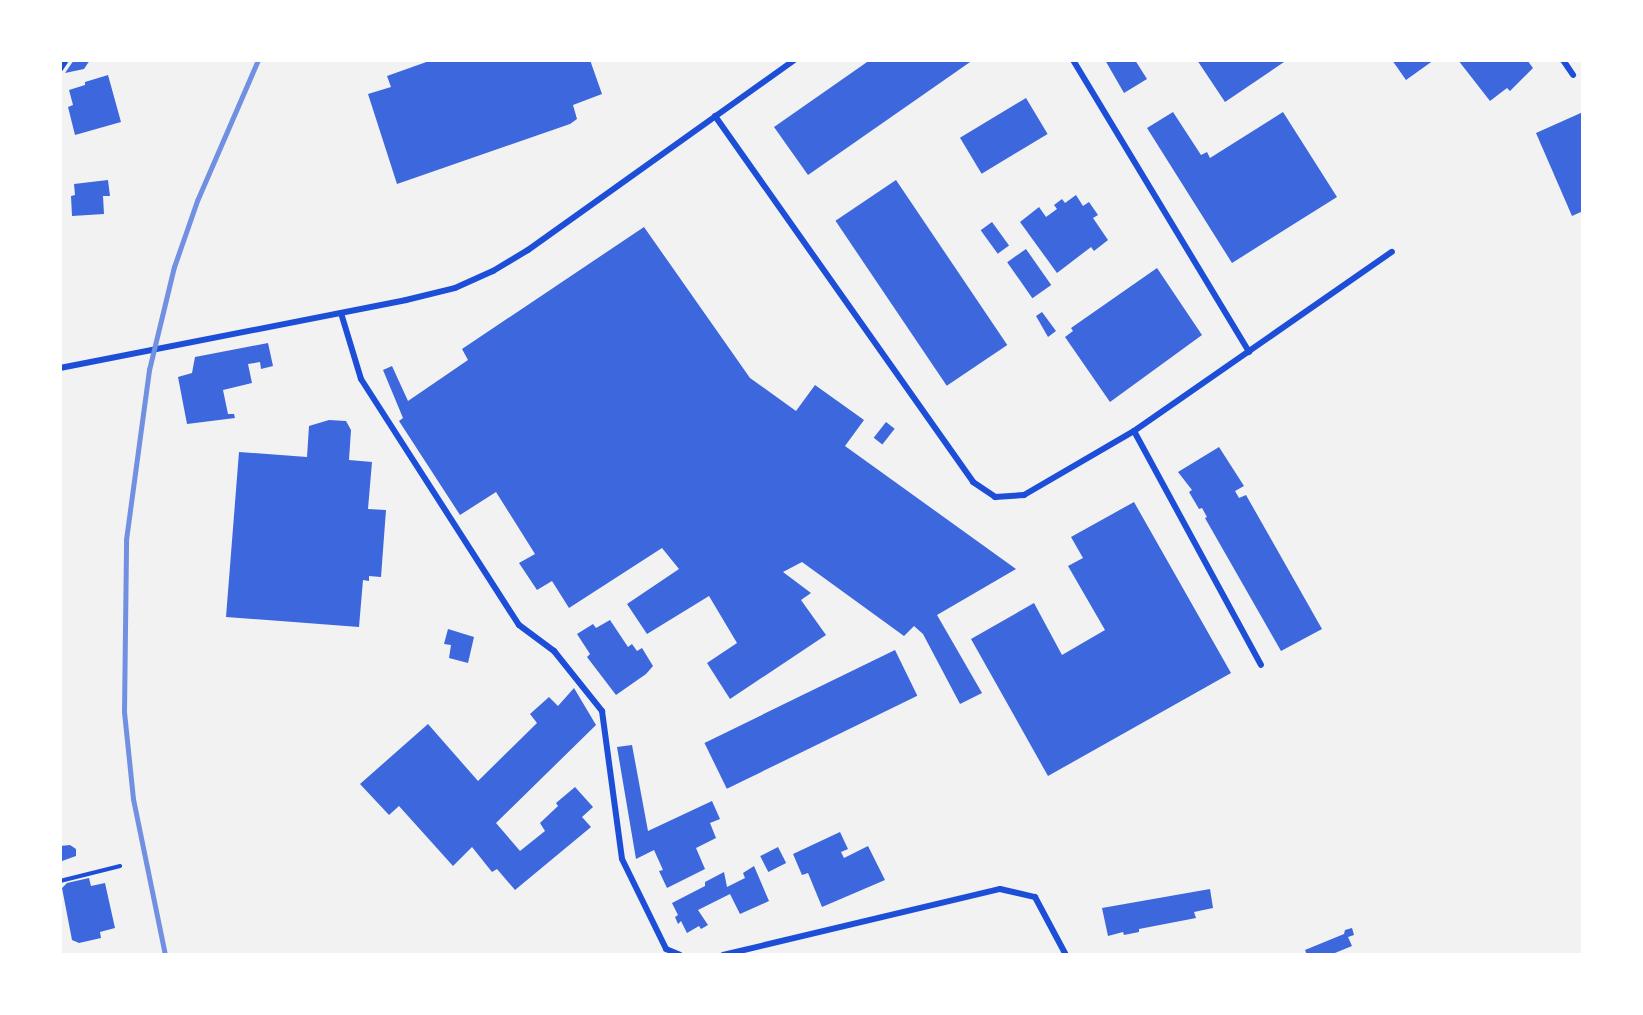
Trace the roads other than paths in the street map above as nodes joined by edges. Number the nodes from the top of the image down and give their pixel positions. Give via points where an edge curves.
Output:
1 (66, 60) edge
2 (794, 60) edge
3 (1072, 60) edge
4 (1563, 60) edge
5 (60, 69) edge
6 (1573, 75) dead end
7 (716, 116) junction
8 (1392, 252) dead end
9 (341, 313) junction
10 (1249, 352) junction
11 (60, 368) edge
12 (1134, 431) junction
13 (1261, 665) dead end
14 (680, 955) edge
15 (723, 955) edge
16 (1066, 955) edge

1 - 5 street
2 - 7 street
3 - 10 street
4 - 6 street
7 - 9 street via 493,271 455,288
7 - 12 street via 973,482 995,497 1024,495
8 - 10 street
9 - 11 street
9 - 14 street via 361,379 519,625 554,651 602,711 622,859 666,949
10 - 12 street
12 - 13 street
15 - 16 street via 1000,889 1035,897

